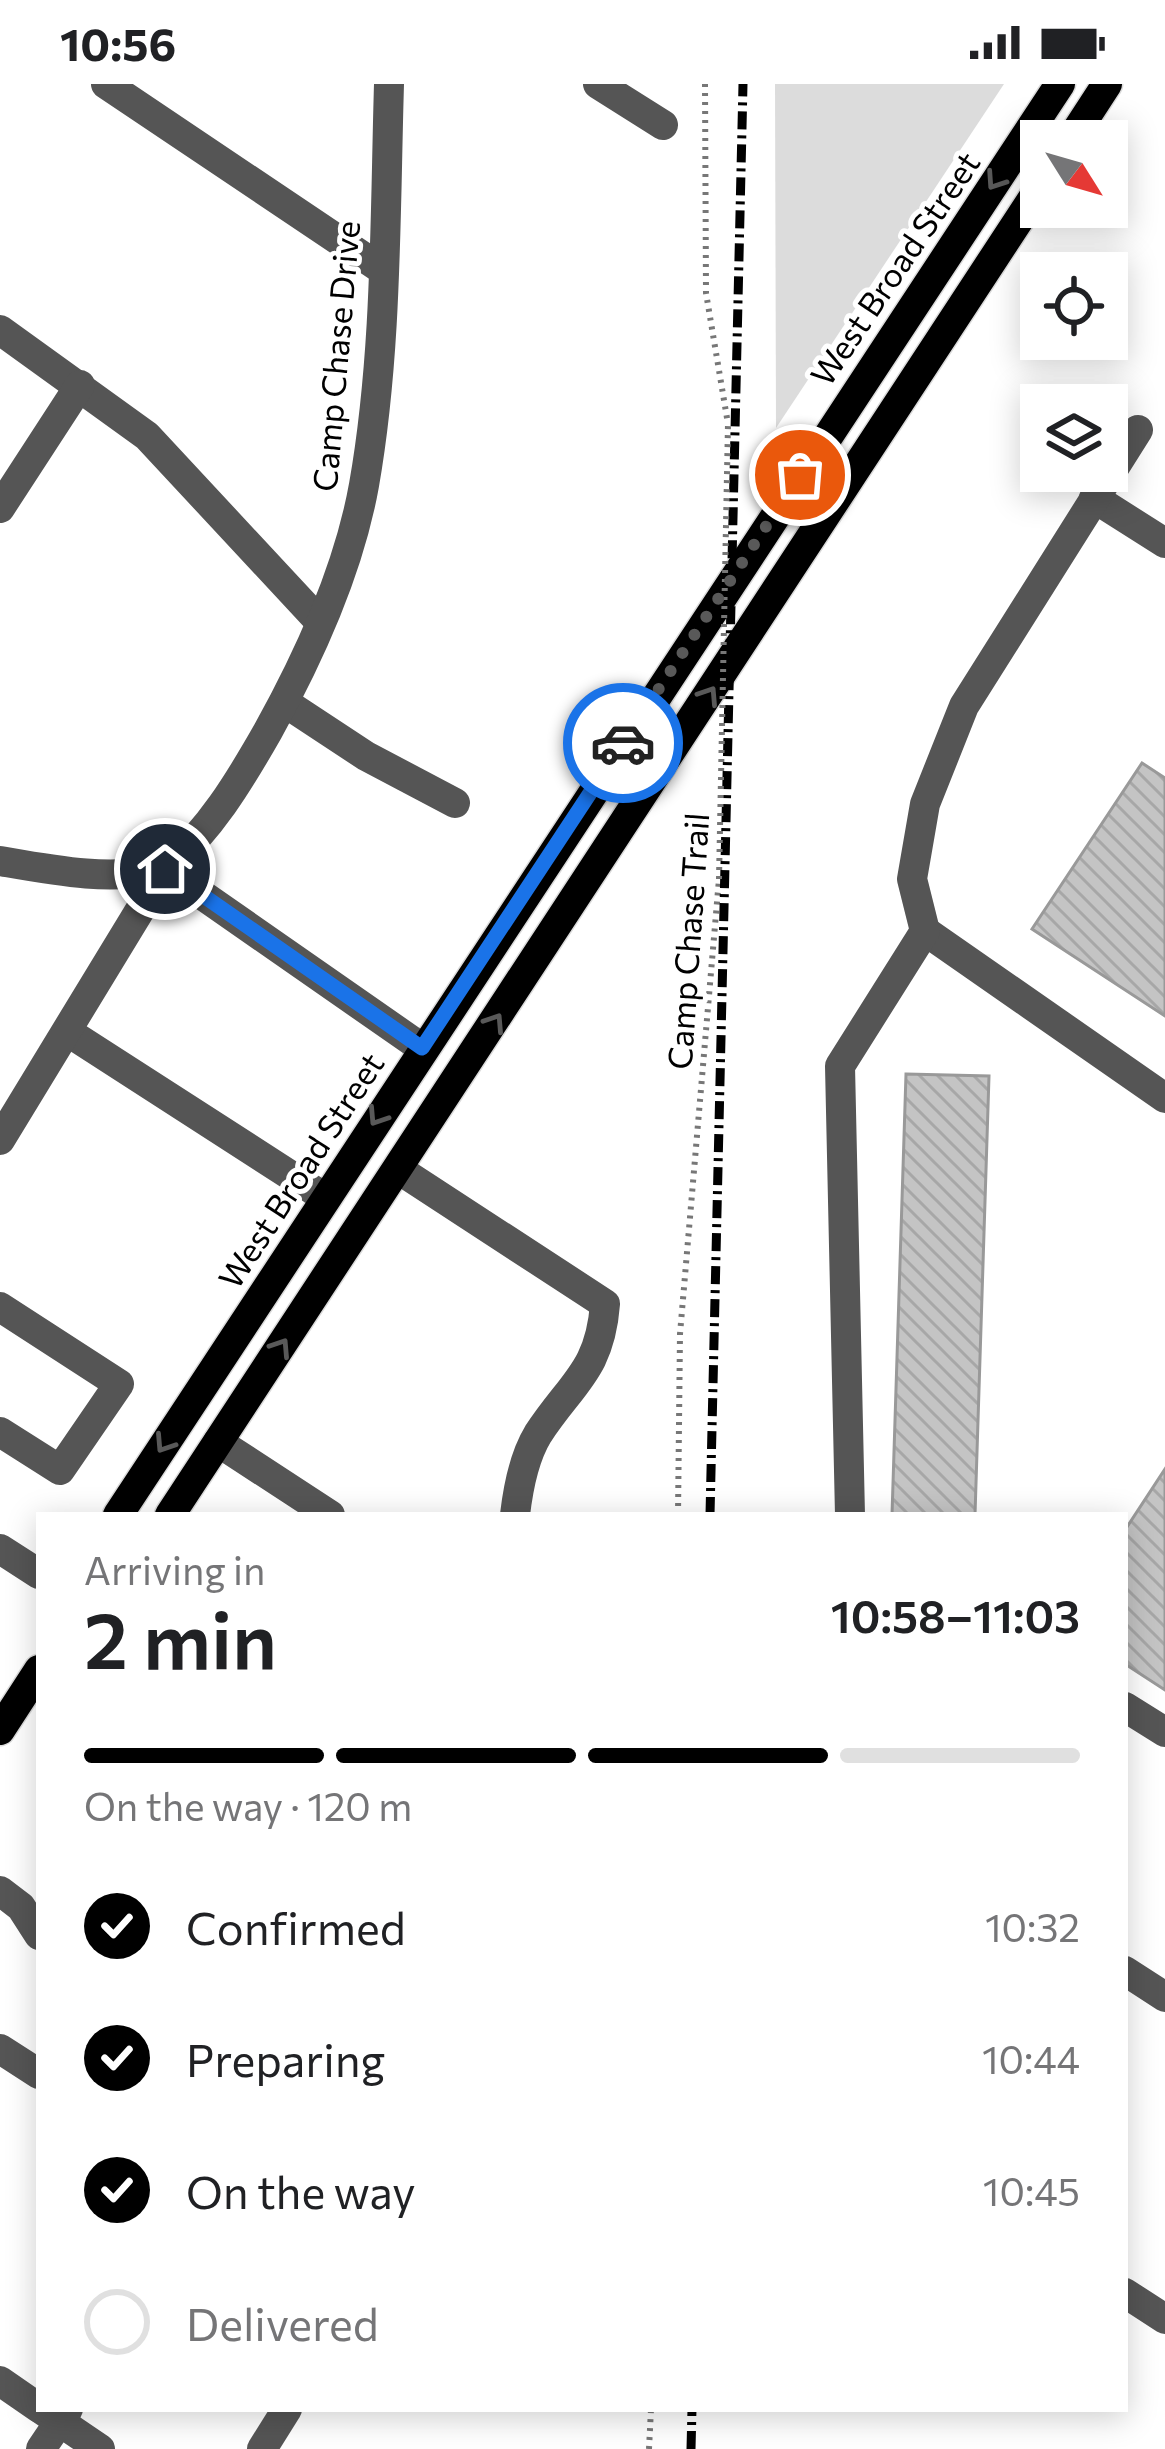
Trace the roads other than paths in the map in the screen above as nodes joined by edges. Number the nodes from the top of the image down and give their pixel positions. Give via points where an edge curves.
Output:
1 (106, 84) edge
2 (389, 84) edge
3 (598, 84) edge
4 (1060, 84) edge
5 (1107, 84) edge
6 (1084, 120) edge
7 (663, 125) dead end
8 (1020, 218) edge
9 (383, 270) junction
10 (0, 330) edge
11 (80, 385) junction
12 (1138, 430) dead end
13 (1094, 498) junction
14 (0, 508) edge
15 (1165, 543) edge
16 (320, 622) junction
17 (284, 702) junction
18 (454, 802) dead end
19 (0, 861) edge
20 (165, 869) junction
21 (925, 931) junction
22 (68, 1032) junction
23 (422, 1048) junction
24 (1165, 1097) edge
25 (0, 1140) edge
26 (398, 1169) junction
27 (324, 1197) junction
28 (0, 1307) edge
29 (0, 1432) edge
30 (218, 1442) junction
31 (120, 1512) edge
32 (172, 1512) edge
33 (325, 1512) edge
34 (515, 1512) edge
35 (850, 1512) edge
36 (0, 1549) edge
37 (36, 1572) edge
38 (36, 1675) edge
39 (1128, 1708) edge
40 (0, 1730) edge
41 (1165, 1732) edge
42 (0, 1891) edge
43 (36, 1930) edge
44 (1128, 1973) edge
45 (1165, 1997) edge
46 (0, 2049) edge
47 (36, 2072) edge
48 (1128, 2295) edge
49 (1165, 2319) edge
50 (0, 2381) edge
51 (36, 2402) edge
52 (52, 2412) edge
53 (285, 2412) edge
54 (41, 2449) edge
55 (100, 2449) edge
56 (262, 2449) edge

1 - 9 street
2 - 9 street, Camp Chase Drive
3 - 7 street
4 -> 23 main road, West Broad Street
5 - 6 main road
26 -> 8 main road
9 - 16 street, Camp Chase Drive via 363,490
10 - 11 street
11 - 14 street
11 - 16 street via 147,436
12 - 13 street
13 - 15 street
13 - 21 street via 964,706 925,804 912,879
16 - 17 street, Camp Chase Drive
17 - 18 street
17 - 20 street, Camp Chase Drive via 240,782
19 - 20 street via 83,876
20 - 22 street, Camp Chase Drive
20 - 23 street
21 - 24 street
21 - 35 street via 840,1066
22 - 25 street, Camp Chase Drive
22 - 27 street
23 -> 27 main road, West Broad Street
30 -> 26 main road
26 - 34 street via 604,1304 602,1336 583,1379 536,1437
27 -> 31 main road, West Broad Street
28 - 29 street via 119,1384 60,1470
30 - 32 main road
30 - 33 street
36 - 37 street
38 - 40 main road
39 - 41 street
42 - 43 street
44 - 45 street
46 - 47 street
48 - 49 street
50 - 51 street
52 - 54 street
52 - 55 street
53 - 56 street

